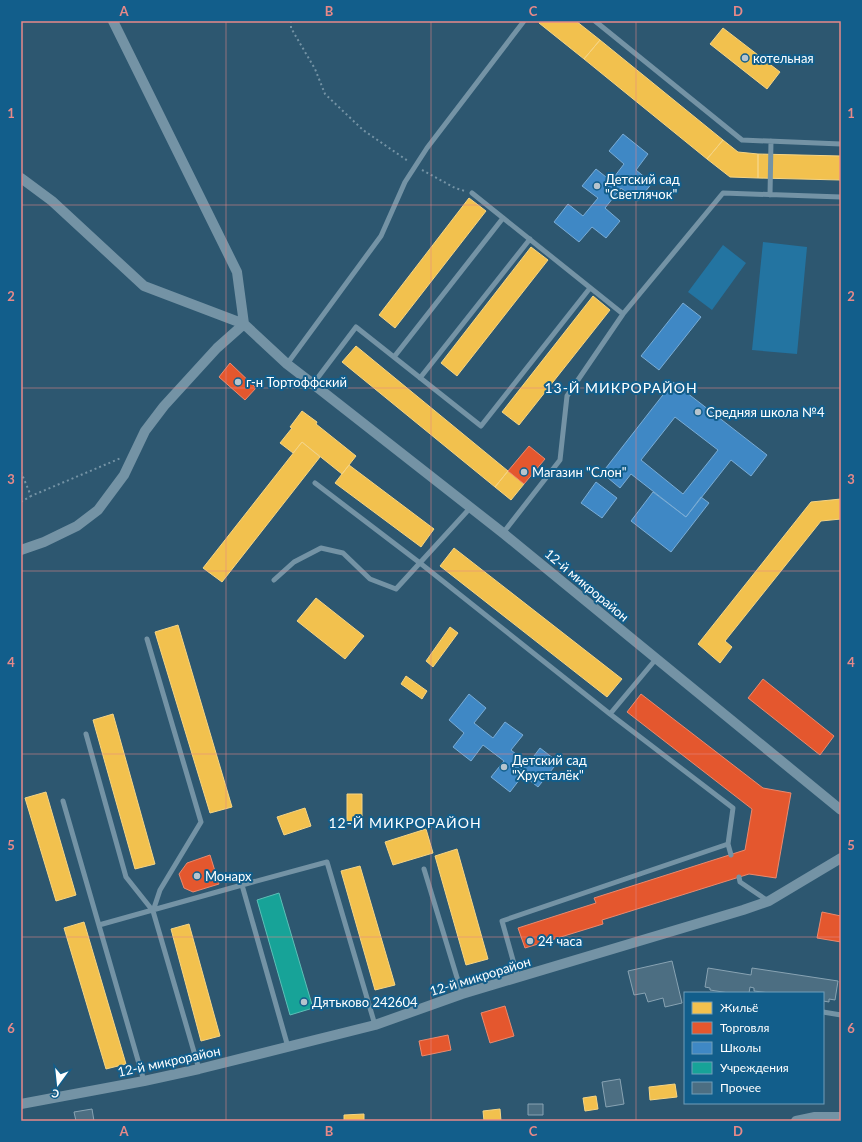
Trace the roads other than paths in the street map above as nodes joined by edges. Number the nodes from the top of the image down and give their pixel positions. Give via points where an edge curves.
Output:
1 (113, 21) edge
2 (524, 21) edge
3 (595, 21) edge
4 (771, 141) junction
5 (841, 144) edge
6 (21, 178) edge
7 (472, 193) road end
8 (770, 195) junction
9 (841, 197) edge
10 (503, 218) junction
11 (530, 239) junction
12 (590, 288) junction
13 (623, 314) junction
14 (244, 324) junction
15 (394, 357) junction
16 (287, 364) junction
17 (420, 378) junction
18 (313, 384) junction
19 (314, 483) dead end
20 (471, 507) junction
21 (503, 533) junction
22 (21, 550) edge
23 (420, 563) junction
24 (274, 580) dead end
25 (147, 639) dead end
26 (656, 659) junction
27 (610, 714) junction
28 (86, 734) dead end
29 (64, 801) dead end
30 (841, 810) edge
31 (728, 844) junction
32 (731, 855) dead end
33 (841, 858) edge
34 (424, 869) dead end
35 (739, 877) dead end
36 (242, 885) junction
37 (769, 901) junction
38 (153, 911) junction
39 (99, 926) junction
40 (518, 978) junction
41 (462, 994) junction
42 (824, 1012) edge
43 (841, 1015) edge
44 (375, 1025) junction
45 (288, 1046) junction
46 (199, 1069) junction
47 (144, 1081) junction
48 (21, 1104) edge
49 (841, 1117) edge
50 (796, 1121) edge

1 - 14 street via 237,272
2 - 16 lane via 427,148 405,182 381,236
3 - 4 lane via 742,140
4 - 5 lane
4 - 8 lane
6 - 14 street via 52,201 144,286
7 - 10 lane
8 - 9 lane
8 - 13 lane via 723,193
10 - 11 lane
10 - 15 lane
11 - 12 lane
11 - 17 lane
12 - 13 lane
12 - 17 lane via 481,426
13 - 21 lane via 567,396 560,460
14 - 16 street, 12-й микрорайон
14 - 22 street via 217,348 164,406 145,431 124,475 98,510 77,526
15 - 17 lane
15 - 18 lane via 356,327
16 - 18 street, 12-й микрорайон
18 - 20 street, 12-й микрорайон
19 - 23 lane
20 - 21 street, 12-й микрорайон
20 - 23 lane
21 - 26 street, 12-й микрорайон
23 - 24 lane via 396,589 370,579 343,553 321,548 294,562
23 - 27 lane
25 - 38 lane via 201,822 160,890
26 - 27 lane
26 - 30 street, 12-й микрорайон
27 - 31 lane via 733,808
28 - 38 lane via 126,877
29 - 39 lane
31 - 32 lane
31 - 40 lane via 502,920
33 - 37 street, 12-й микрорайон
34 - 41 lane
35 - 37 lane via 740,882
36 - 38 lane
36 - 44 lane via 327,862
36 - 45 lane
37 - 40 street, 12-й микрорайон
38 - 39 lane
38 - 46 lane
39 - 47 lane
40 - 41 street, 12-й микрорайон
41 - 44 street, 12-й микрорайон
42 - 43 lane
44 - 45 street, 12-й микрорайон
45 - 46 street, 12-й микрорайон
46 - 47 street, 12-й микрорайон
47 - 48 street, 12-й микрорайон
49 - 50 street via 815,1117

